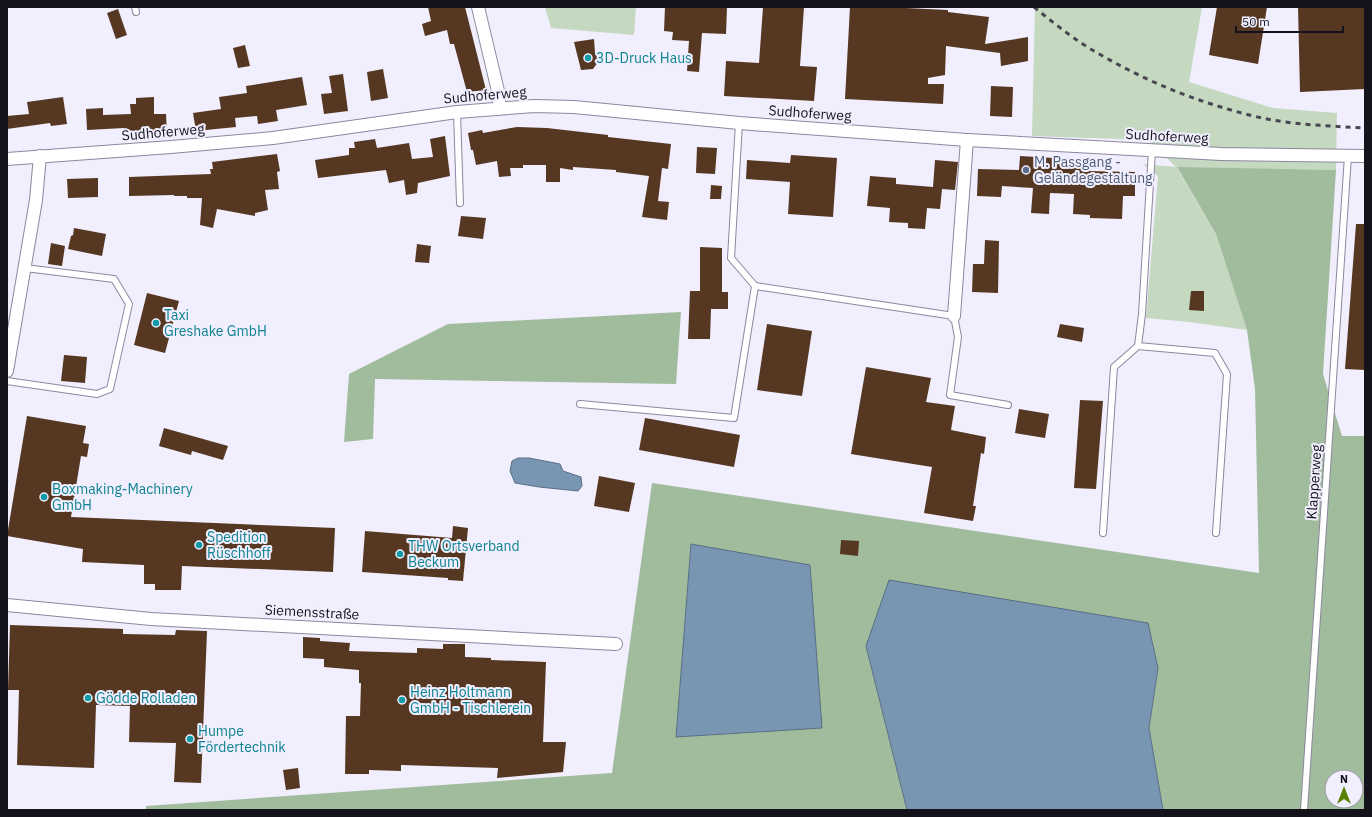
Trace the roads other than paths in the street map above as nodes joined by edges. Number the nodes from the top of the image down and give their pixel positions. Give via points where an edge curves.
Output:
1 (478, 7) edge
2 (500, 108) junction
3 (457, 112) junction
4 (739, 123) junction
5 (967, 140) junction
6 (1152, 150) junction
7 (40, 156) junction
8 (1348, 156) junction
9 (1365, 156) edge
10 (7, 159) edge
11 (460, 203) dead end
12 (25, 268) junction
13 (755, 286) junction
14 (954, 316) junction
15 (1138, 346) junction
16 (7, 371) edge
17 (7, 381) edge
18 (580, 404) dead end
19 (1008, 405) dead end
20 (1103, 533) dead end
21 (1216, 533) dead end
22 (7, 605) edge
23 (616, 644) dead end
24 (1304, 810) edge

1 - 2 street
2 - 3 street, Sudhoferweg
2 - 4 street, Sudhoferweg via 574,107
3 - 7 street, Sudhoferweg via 273,138
3 - 11 lane
4 - 5 street, Sudhoferweg
4 - 13 lane via 731,258
5 - 6 street, Sudhoferweg
5 - 14 street
6 - 8 street, Sudhoferweg
6 - 15 lane
7 - 10 street, Sudhoferweg
7 - 12 street
8 - 9 street, Sudhoferweg
8 - 24 lane, Klapperweg
12 - 16 street
12 - 17 lane via 114,279 129,304 110,389 97,394
13 - 14 lane
13 - 18 lane via 734,418
14 - 19 lane via 958,336 950,394
15 - 20 lane via 1114,367
15 - 21 lane via 1215,352 1227,374
22 - 23 street, Siemensstraße via 151,619

